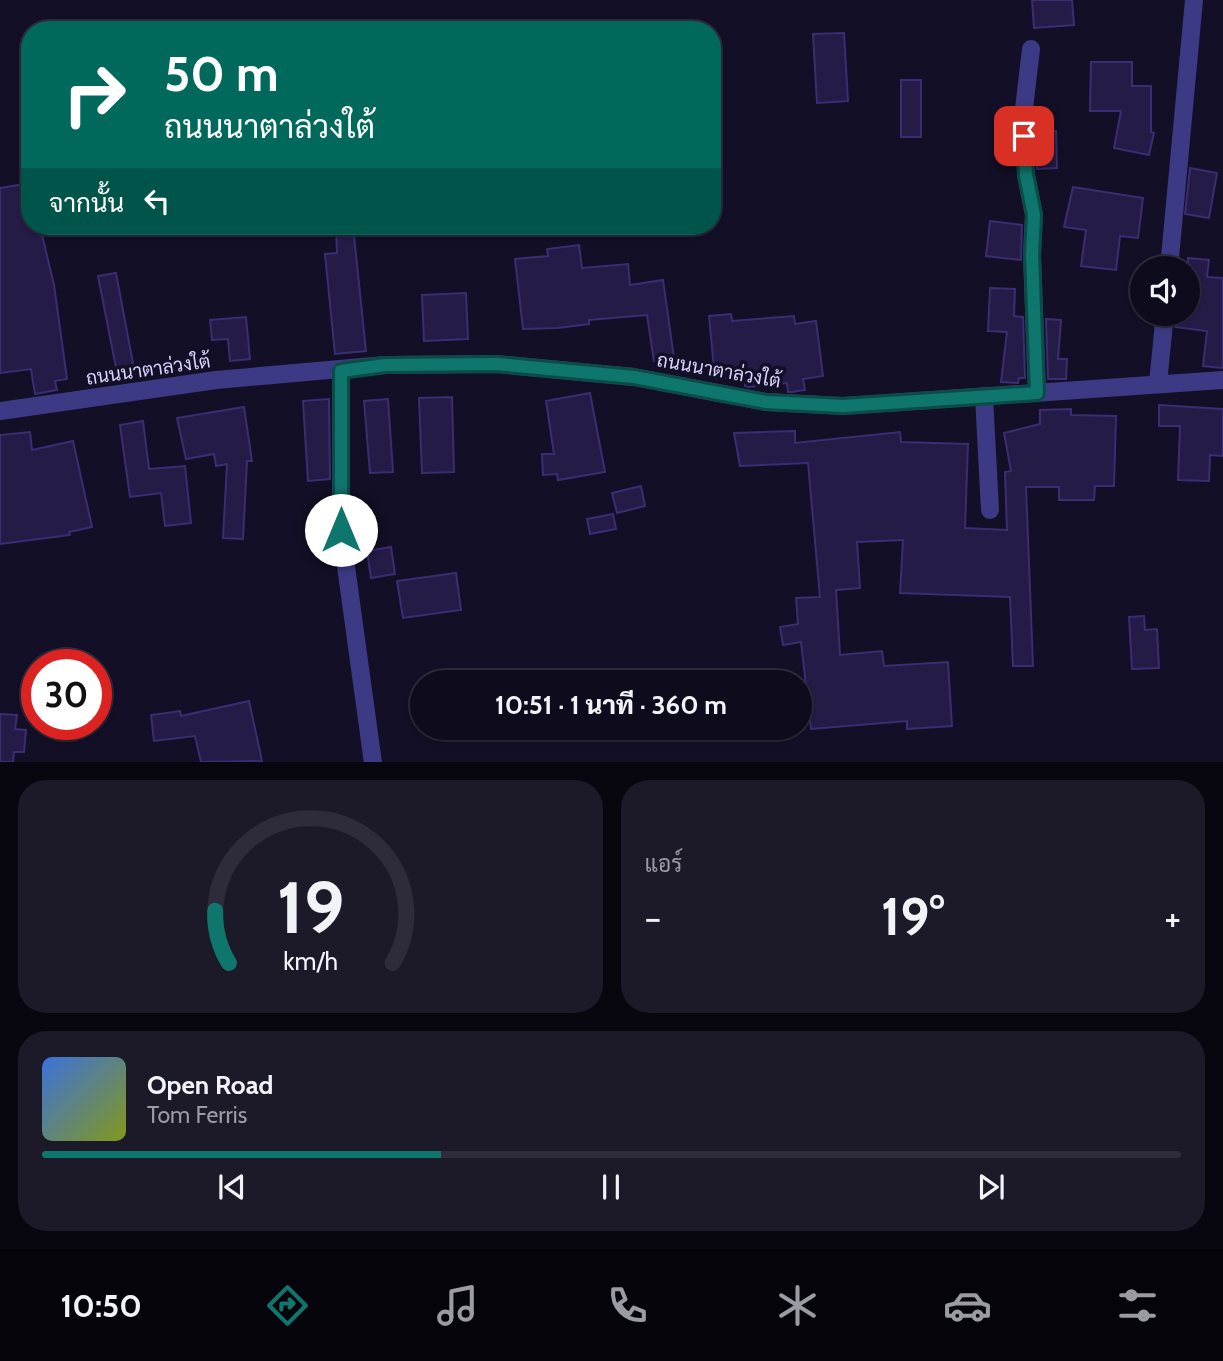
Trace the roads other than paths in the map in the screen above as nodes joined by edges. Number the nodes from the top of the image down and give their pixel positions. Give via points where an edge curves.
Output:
1 (1194, 0) edge
2 (1031, 49) dead end
3 (1170, 256) edge
4 (1164, 326) edge
5 (341, 371) junction
6 (1223, 380) edge
7 (1158, 383) junction
8 (1037, 393) junction
9 (984, 396) junction
10 (0, 411) edge
11 (990, 510) dead end
12 (373, 762) edge

1 - 3 street
2 - 8 street via 1023,117 1034,215
4 - 7 street
5 - 9 street, ถนนนาตาล่วงใต้ via 385,365 496,364 634,377 766,402 843,406
5 - 10 street, ถนนนาตาล่วงใต้ via 215,380
5 - 12 street via 341,530
6 - 7 street, ถนนนาตาล่วงใต้
7 - 8 street, ถนนนาตาล่วงใต้
8 - 9 street, ถนนนาตาล่วงใต้
9 - 11 street

